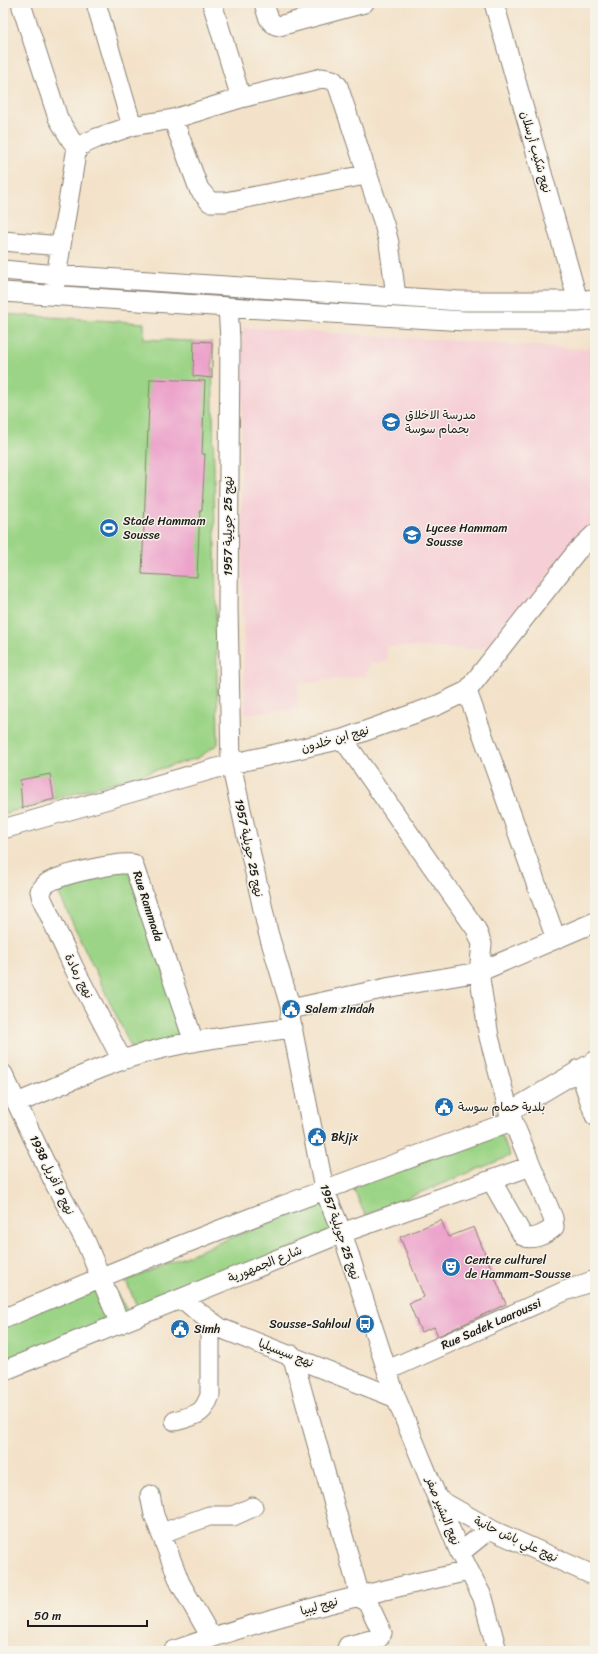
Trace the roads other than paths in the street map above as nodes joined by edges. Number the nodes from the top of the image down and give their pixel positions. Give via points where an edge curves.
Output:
1 (22, 3) edge
2 (96, 3) edge
3 (212, 3) edge
4 (264, 3) edge
5 (364, 3) edge
6 (494, 3) edge
7 (241, 98) junction
8 (173, 119) junction
9 (132, 126) junction
10 (78, 147) junction
11 (360, 176) dead end
12 (3, 241) edge
13 (61, 246) junction
14 (3, 270) edge
15 (57, 275) junction
16 (3, 292) edge
17 (53, 296) junction
18 (396, 296) junction
19 (586, 300) edge
20 (228, 307) junction
21 (595, 319) edge
22 (595, 534) edge
23 (467, 691) junction
24 (343, 739) junction
25 (231, 764) junction
26 (3, 829) edge
27 (40, 891) joint
28 (595, 922) edge
29 (556, 939) junction
30 (479, 972) junction
31 (291, 1010) junction
32 (292, 1028) junction
33 (194, 1042) junction
34 (122, 1060) junction
35 (587, 1065) edge
36 (3, 1074) edge
37 (17, 1103) junction
38 (510, 1116) junction
39 (595, 1116) edge
40 (531, 1166) junction
41 (491, 1180) junction
42 (324, 1189) junction
43 (342, 1233) junction
44 (101, 1276) junction
45 (595, 1280) edge
46 (182, 1298) junction
47 (3, 1319) edge
48 (210, 1321) junction
49 (120, 1324) junction
50 (292, 1355) junction
51 (388, 1370) junction
52 (3, 1371) edge
53 (396, 1398) junction
54 (175, 1421) dead end
55 (150, 1495) dead end
56 (438, 1499) junction
57 (253, 1507) dead end
58 (488, 1528) junction
59 (162, 1533) junction
60 (460, 1553) junction
61 (469, 1570) junction
62 (595, 1576) edge
63 (360, 1596) junction
64 (212, 1637) junction
65 (172, 1651) edge
66 (346, 1651) edge
67 (498, 1651) edge

1 - 10 street via 58,118
2 - 9 street
3 - 7 street
4 - 5 street via 269,20 279,26
6 - 19 street, نهج شكيب أرسلان
7 - 8 street
7 - 18 street via 322,78 334,80 384,224
8 - 9 street
8 - 11 street via 199,189 210,202 225,202
9 - 10 street
10 - 13 street
12 - 13 street
13 - 15 street
14 - 15 street
15 - 17 street
15 - 18 street
16 - 17 street
17 - 20 street
18 - 19 street via 460,300
20 - 21 street via 465,321
20 - 25 street, نهج 25 جويلية 1957
22 - 23 street, نهج ابن خلدون via 577,551
23 - 24 street, نهج ابن خلدون via 438,705
23 - 29 street
24 - 25 street, نهج ابن خلدون
24 - 30 street via 476,929 482,944
25 - 26 street, نهج ابن خلدون
25 - 31 street, نهج 25 جويلية 1957 via 268,932
27 - 33 street, Rue Rammada via 54,880 92,869 133,864
27 - 34 street, نهج رمادة via 74,968
28 - 29 street
29 - 30 street
30 - 31 street via 391,987
30 - 38 street via 489,1037
31 - 32 street, نهج 25 جويلية 1957
32 - 33 street
32 - 42 street, نهج 25 جويلية 1957
33 - 34 street
34 - 37 street
35 - 38 street
35 - 39 street
36 - 37 street, نهج 9 أفريل 1938
37 - 44 street, نهج 9 أفريل 1938
38 - 40 street
38 - 42 street
40 - 41 street, شارع الجمهورية
40 - 41 street via 555,1224 543,1235 530,1238 523,1236
41 - 43 street, شارع الجمهورية
42 - 43 street, نهج 25 جويلية 1957
42 - 44 street
43 - 46 street, شارع الجمهورية
43 - 51 street, نهج 25 جويلية 1957
44 - 47 street
44 - 49 street, نهج 9 أفريل 1938
45 - 51 street, Rue Sadek Laaroussi
46 - 48 street, نهج سيسيليا
46 - 49 street, شارع الجمهورية
48 - 50 street, نهج سيسيليا via 234,1334
48 - 54 street via 210,1394 207,1406 200,1413
49 - 52 street, شارع الجمهورية
50 - 53 street, نهج سيسيليا
50 - 63 street
51 - 53 street, نهج البشير صفر
53 - 56 street, نهج البشير صفر
55 - 59 street via 154,1515
56 - 58 street, نهج علي باش حانبة
56 - 60 street, نهج البشير صفر
57 - 59 street via 233,1516 209,1516
58 - 60 street
58 - 62 street, نهج علي باش حانبة
59 - 64 street via 180,1583
60 - 61 street, نهج البشير صفر
61 - 63 street, نهج ليبيا
61 - 67 street, نهج البشير صفر via 483,1598
63 - 64 street, نهج ليبيا via 326,1603
63 - 66 street via 369,1606 382,1634 379,1638 348,1646
64 - 65 street, نهج ليبيا

